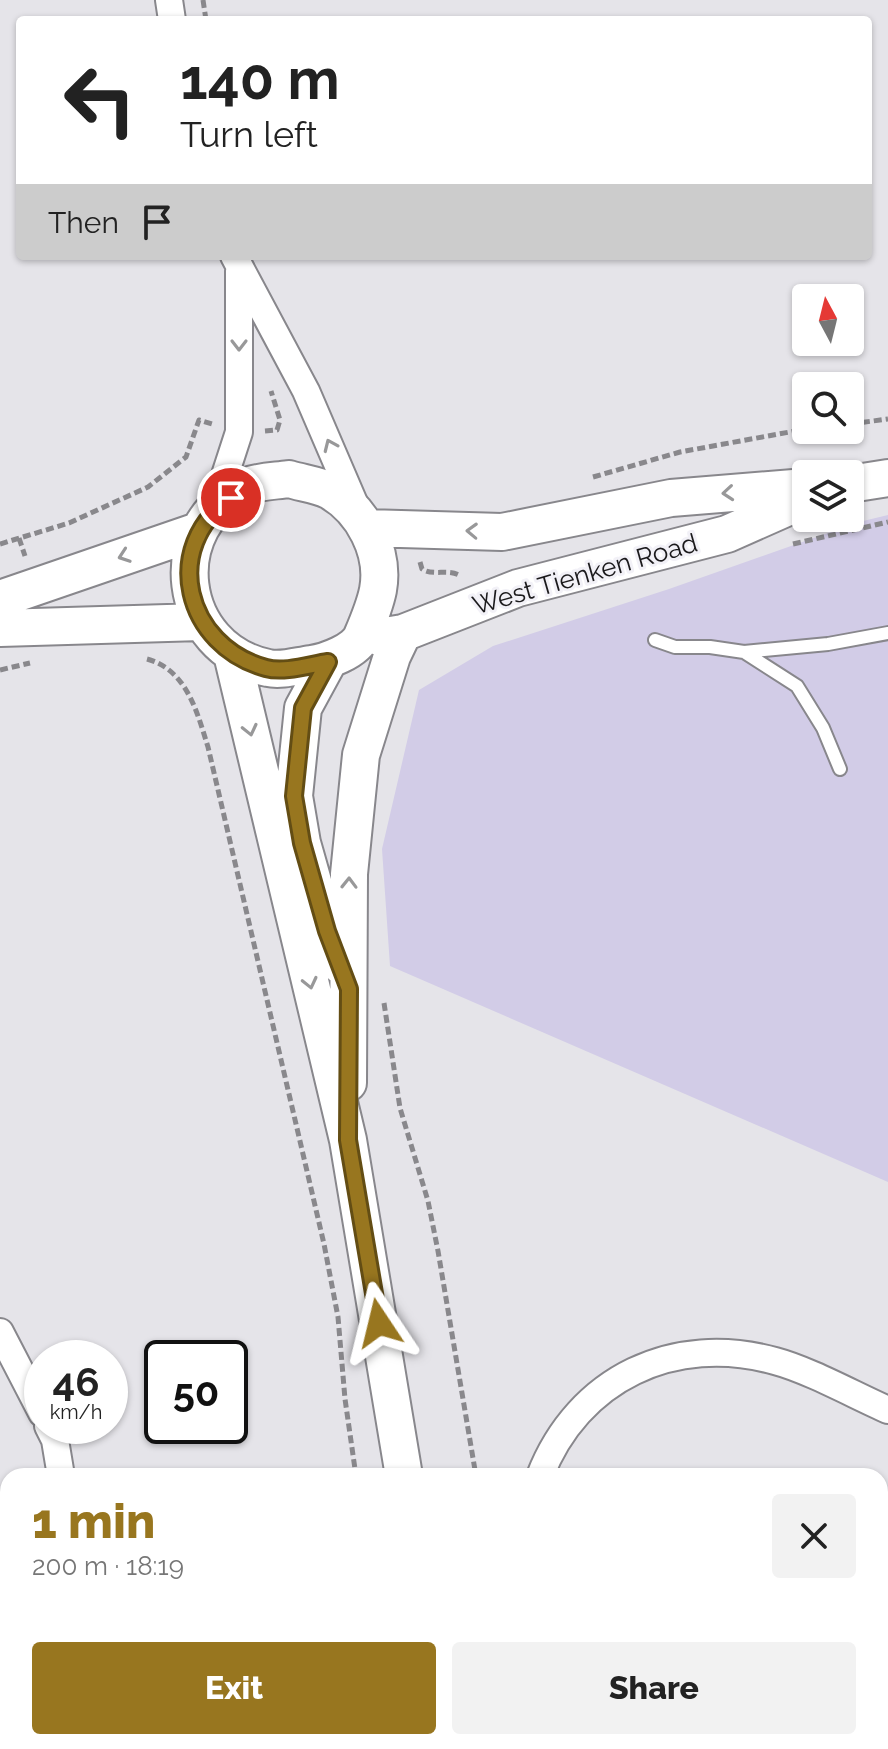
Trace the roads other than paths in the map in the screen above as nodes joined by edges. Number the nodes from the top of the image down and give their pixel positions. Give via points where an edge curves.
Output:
1 (236, 262) edge
2 (888, 478) edge
3 (864, 482) edge
4 (792, 488) edge
5 (792, 505) edge
6 (206, 520) junction
7 (364, 523) junction
8 (0, 599) edge
9 (201, 622) junction
10 (0, 628) edge
11 (403, 633) junction
12 (888, 633) edge
13 (361, 640) junction
14 (655, 640) dead end
15 (744, 652) junction
16 (232, 654) junction
17 (328, 662) junction
18 (840, 769) dead end
19 (349, 989) junction
20 (348, 1140) junction
21 (0, 1332) edge
22 (24, 1378) edge
23 (888, 1410) edge
24 (56, 1444) edge
25 (60, 1468) edge
26 (403, 1468) edge
27 (543, 1468) edge

1 -> 6 street via 239,432
7 -> 1 street via 298,377
2 - 3 main road
4 -> 7 main road, West Tienken Road via 671,498 502,532
5 - 11 main road, West Tienken Road via 727,534 518,588
6 - 7 main road via 248,486 289,479 329,491
6 -> 8 main road
6 - 9 main road via 188,569
7 - 13 main road via 377,555 379,589
9 - 10 main road
9 - 16 main road
11 - 13 main road, West Tienken Road
19 -> 11 main road via 349,874 361,755
12 - 15 lane
13 - 17 main road
14 - 15 lane via 675,647
15 - 18 lane via 797,686
16 - 17 main road via 277,669
16 -> 20 main road
17 - 19 main road via 303,708 294,796 302,843
19 - 20 main road
20 - 26 main road
21 - 22 street
23 - 27 street via 777,1361 696,1352 652,1362 595,1397 576,1413
24 - 25 street

